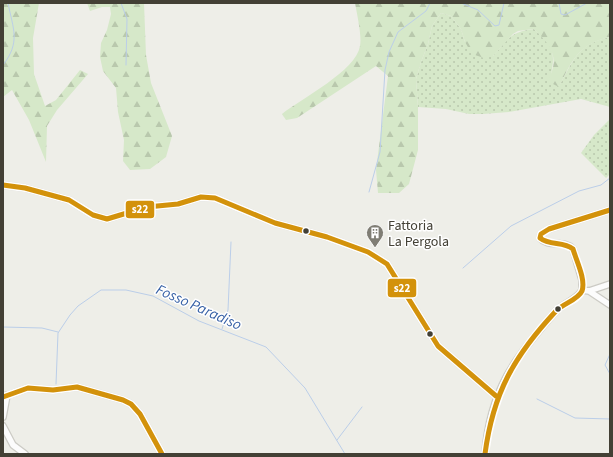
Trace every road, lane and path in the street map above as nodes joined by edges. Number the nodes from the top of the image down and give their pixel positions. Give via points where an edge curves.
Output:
1 (3, 185) edge
2 (610, 210) edge
3 (610, 284) edge
4 (586, 291) junction
5 (610, 305) edge
6 (5, 396) edge
7 (496, 396) junction
8 (3, 417) edge
9 (3, 426) edge
10 (25, 454) edge
11 (162, 454) edge
12 (485, 454) edge

1 - 7 street via 25,188 68,200 93,215 107,219 147,207 178,204 201,197 215,198 275,223 348,244 375,256 388,266 438,346
2 - 4 street via 540,234 540,238 545,242 565,244 573,249
3 - 4 street
4 - 5 street
4 - 7 street via 559,308 524,348 512,364
6 - 8 street
6 - 11 street via 28,388 53,390 77,387 123,400 138,411
7 - 12 street
9 - 10 street via 13,445

